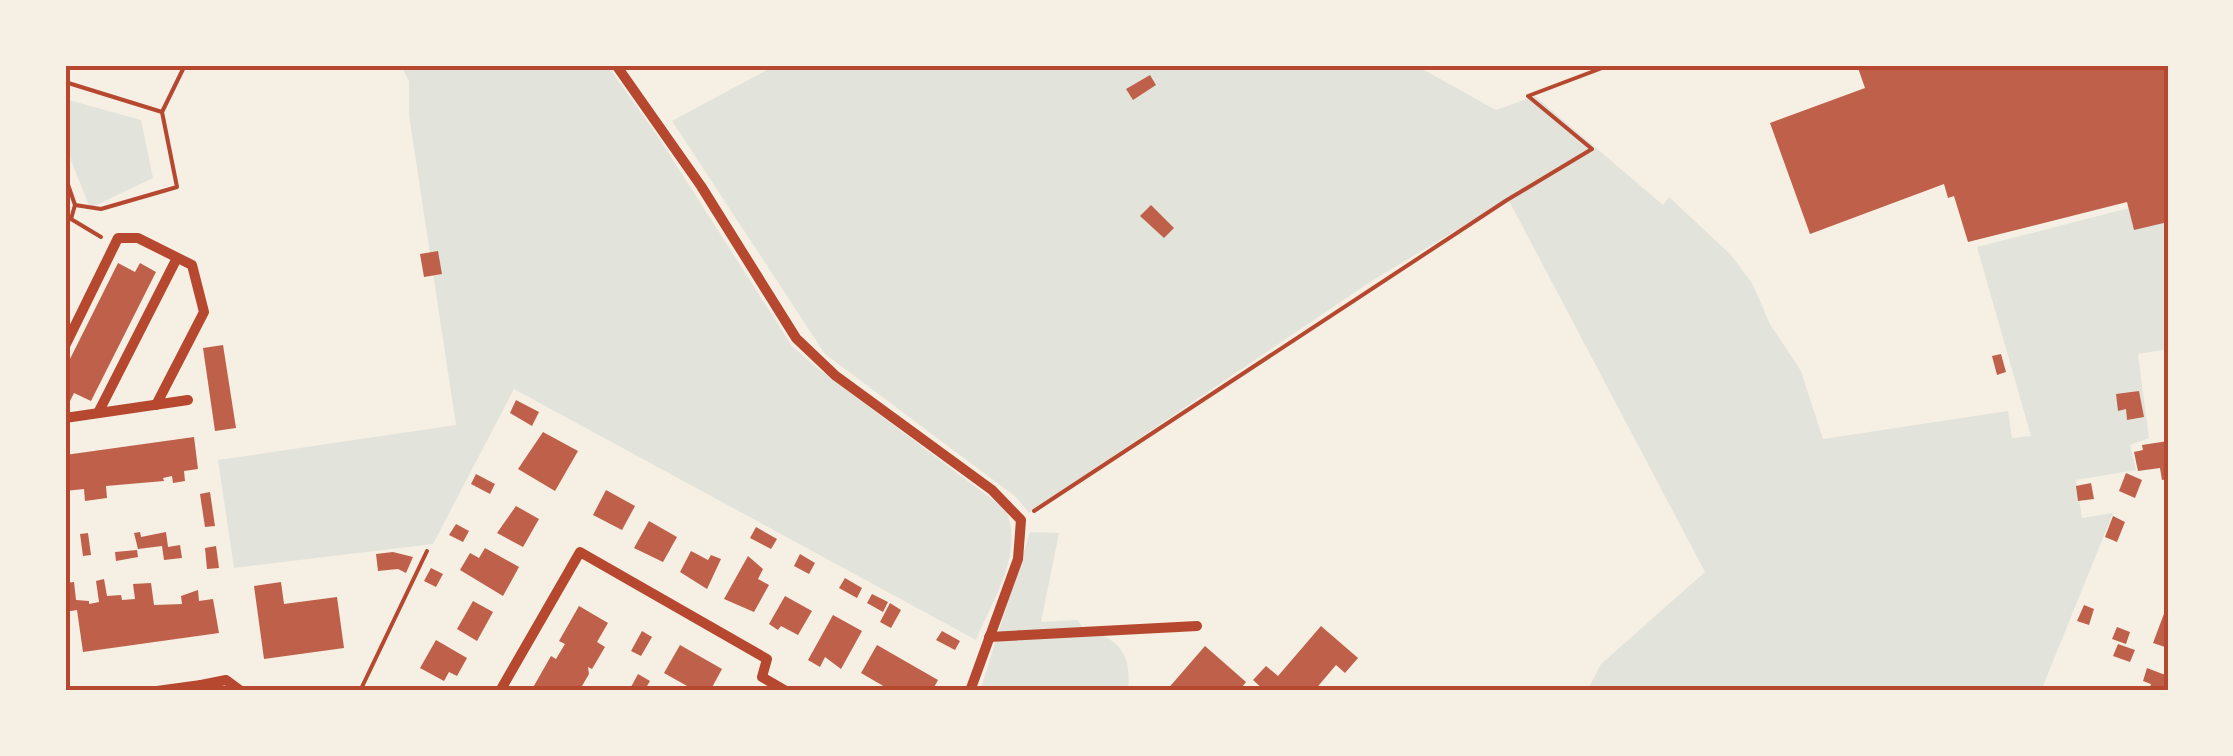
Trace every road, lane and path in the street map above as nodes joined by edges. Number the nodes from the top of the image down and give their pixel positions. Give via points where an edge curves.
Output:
1 (185, 65) edge
2 (616, 65) edge
3 (1610, 65) edge
4 (65, 82) edge
5 (162, 112) junction
6 (66, 180) edge
7 (72, 196) junction
8 (65, 200) edge
9 (75, 206) junction
10 (71, 219) junction
11 (65, 229) edge
12 (116, 245) junction
13 (177, 258) junction
14 (65, 346) edge
15 (188, 400) dead end
16 (156, 405) junction
17 (98, 414) junction
18 (65, 418) edge
19 (1021, 520) junction
20 (427, 550) dead end
21 (1196, 626) dead end
22 (988, 637) junction
23 (762, 677) junction
24 (200, 688) edge
25 (158, 691) edge
26 (241, 691) edge
27 (360, 691) edge
28 (500, 691) edge
29 (754, 691) edge
30 (786, 691) edge
31 (970, 691) edge

1 - 5 path
2 - 19 street via 796,338 836,376 992,490
3 - 19 path via 1528,96 1592,149
4 - 5 path
5 - 9 path via 177,186 101,210
6 - 7 path
7 - 8 path
7 - 9 path
9 - 10 path
10 - 11 path
10 - 12 path
12 - 13 street via 118,238 138,238
12 - 14 street
13 - 16 street via 192,265 204,312
13 - 17 street
15 - 16 street
16 - 17 street
17 - 18 street
19 - 22 street via 1018,559
20 - 27 path
21 - 22 street
22 - 31 street
23 - 28 street via 767,659 580,552
23 - 29 street
23 - 30 street
24 - 25 street
24 - 26 street via 226,680

